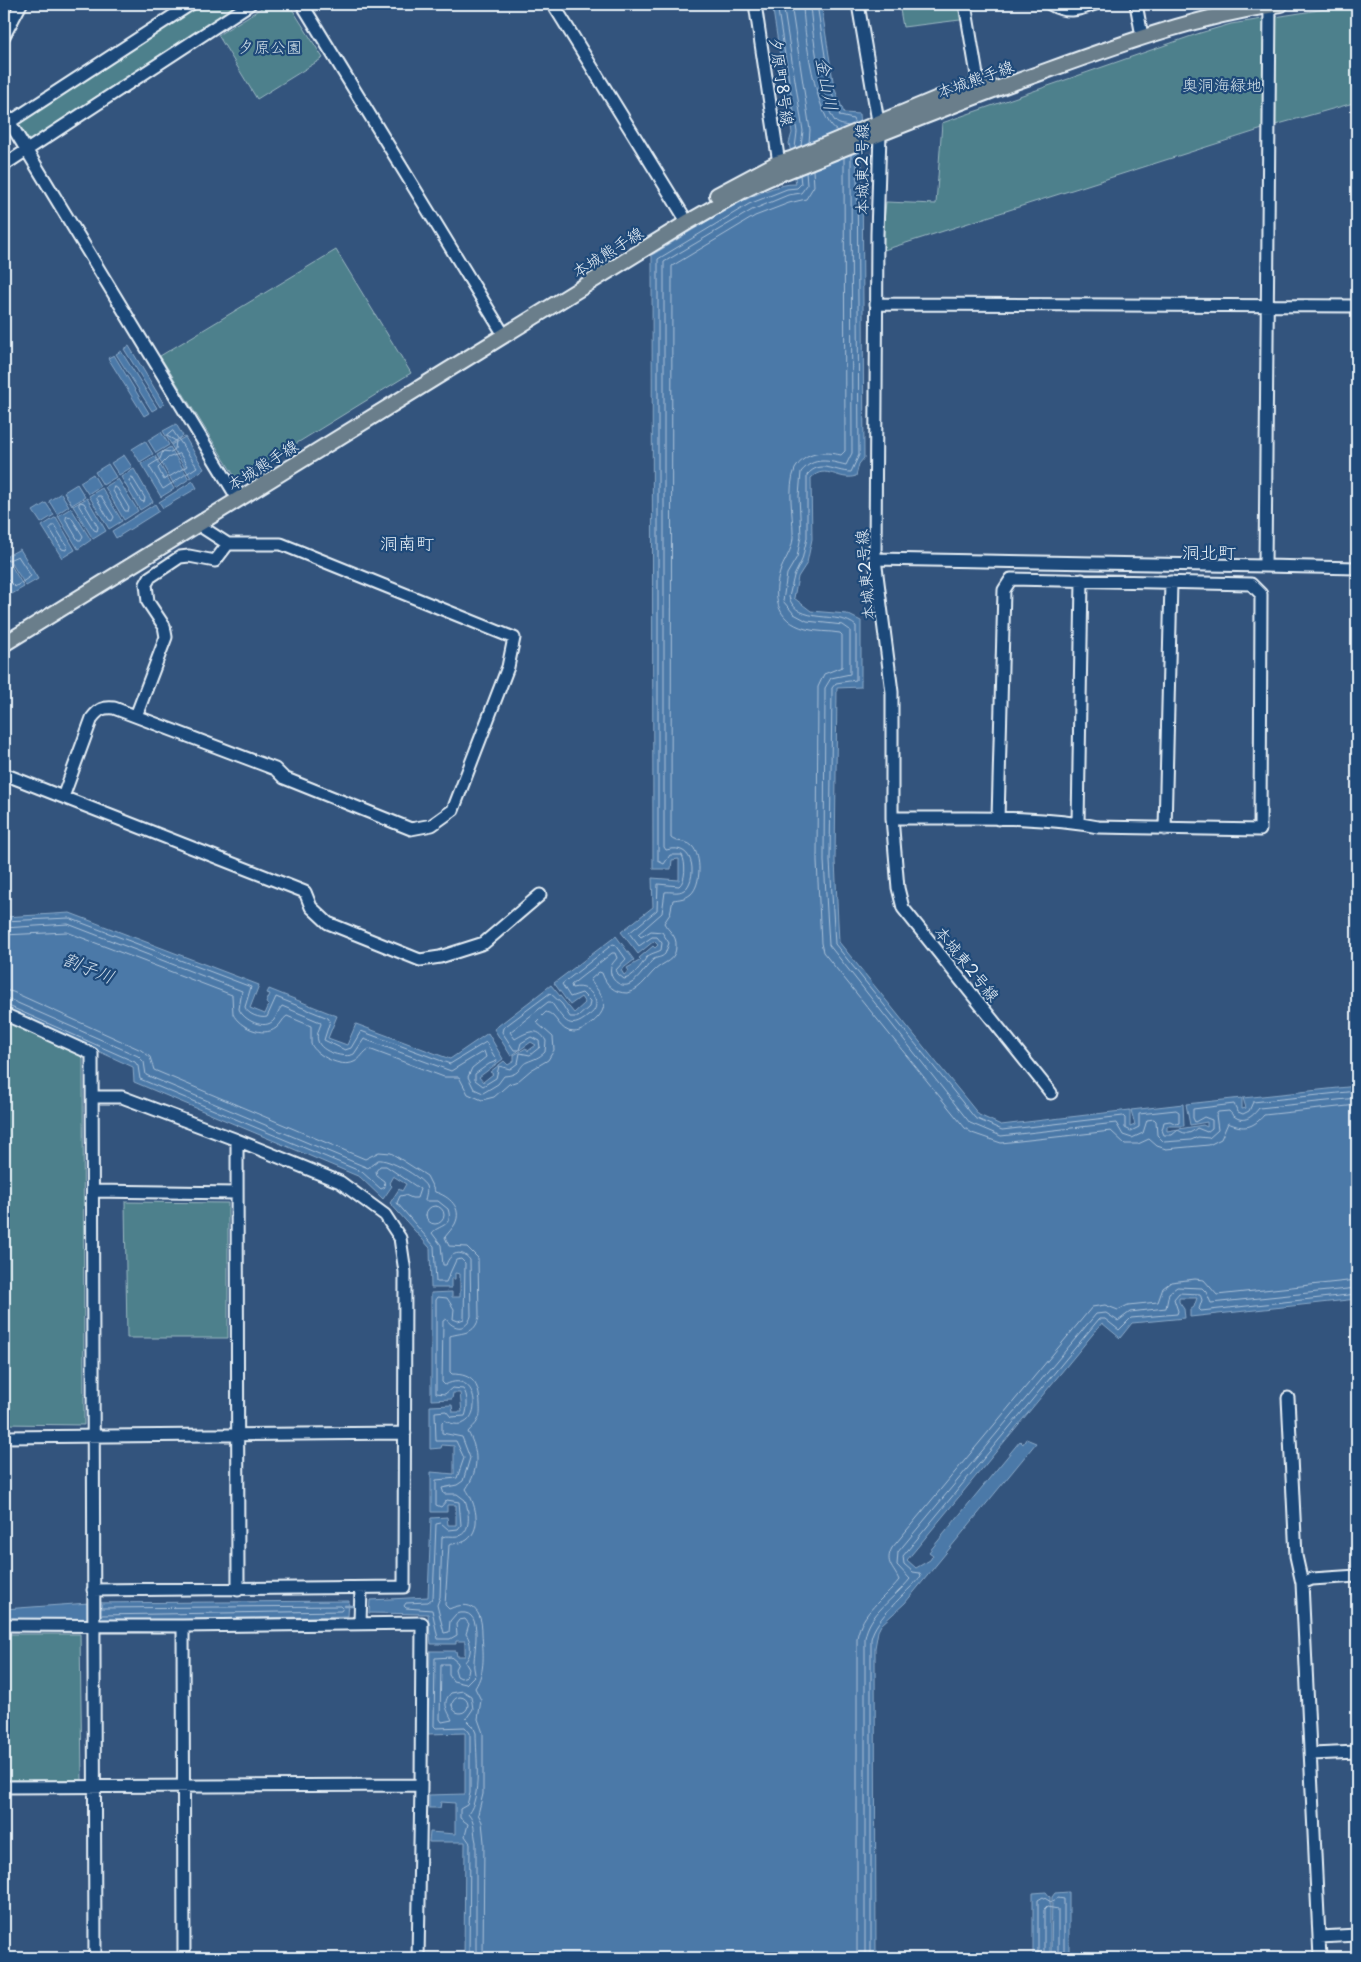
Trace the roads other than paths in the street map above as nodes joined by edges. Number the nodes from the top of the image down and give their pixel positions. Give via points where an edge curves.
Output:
1 (21, 4) edge
2 (191, 4) edge
3 (250, 4) edge
4 (302, 4) edge
5 (553, 4) edge
6 (756, 4) edge
7 (858, 4) edge
8 (965, 4) edge
9 (1050, 4) edge
10 (1095, 4) edge
11 (1136, 4) edge
12 (1231, 4) edge
13 (1274, 4) edge
14 (1141, 32) junction
15 (4, 36) edge
16 (979, 90) junction
17 (7, 118) edge
18 (879, 128) junction
19 (26, 150) junction
20 (4, 165) edge
21 (786, 166) junction
22 (683, 215) junction
23 (876, 304) junction
24 (1267, 306) junction
25 (1357, 306) edge
26 (503, 332) junction
27 (237, 496) junction
28 (197, 524) junction
29 (228, 544) junction
30 (875, 559) junction
31 (1265, 566) junction
32 (1357, 568) edge
33 (1082, 580) junction
34 (1171, 582) junction
35 (4, 635) edge
36 (4, 644) edge
37 (136, 716) junction
38 (4, 774) edge
39 (63, 797) junction
40 (892, 818) junction
41 (998, 819) junction
42 (1078, 823) junction
43 (1165, 829) junction
44 (540, 895) dead end
45 (4, 1014) edge
46 (1051, 1093) dead end
47 (93, 1097) junction
48 (237, 1140) junction
49 (93, 1191) junction
50 (236, 1193) junction
51 (1288, 1398) dead end
52 (405, 1433) junction
53 (93, 1436) junction
54 (237, 1436) junction
55 (4, 1437) edge
56 (1357, 1576) edge
57 (1302, 1583) junction
58 (361, 1588) junction
59 (238, 1590) junction
60 (93, 1596) junction
61 (360, 1623) junction
62 (4, 1626) edge
63 (93, 1626) junction
64 (183, 1626) junction
65 (1357, 1752) edge
66 (1312, 1754) junction
67 (421, 1785) junction
68 (185, 1786) junction
69 (94, 1787) junction
70 (4, 1788) edge
71 (1357, 1935) edge
72 (1320, 1937) junction
73 (95, 1958) edge
74 (184, 1958) edge
75 (418, 1958) edge
76 (1320, 1958) edge

1 - 15 street
2 - 17 street
3 - 19 street
4 - 26 street
5 - 22 street
6 - 21 street, 夕原町8号線
7 - 18 street, 本城東2号線
8 - 16 street
9 - 10 street via 1063,11 1075,11
11 - 14 street
12 - 14 main road, 本城熊手線
13 - 14 main road, 本城熊手線
13 - 24 street
14 - 16 main road, 本城熊手線
16 - 18 main road, 本城熊手線 via 938,98
17 - 19 street
18 - 21 main road, 本城熊手線
18 - 23 street, 本城東2号線
19 - 20 street
19 - 27 street
21 - 22 main road, 本城熊手線
21 - 26 main road, 本城熊手線
22 - 26 main road, 本城熊手線
23 - 24 street
23 - 30 street, 本城東2号線
24 - 25 street
24 - 31 street
26 - 27 main road, 本城熊手線
27 - 28 main road, 本城熊手線
27 - 35 main road, 本城熊手線
28 - 29 street
28 - 36 main road, 本城熊手線
29 - 37 street via 215,561 189,556 180,558 150,577 146,584 148,602 164,626 166,637
29 - 37 street via 281,544 514,638 508,667 453,810 432,825 411,829 284,778 275,769
30 - 31 street
30 - 40 street, 本城東2号線 via 892,692
31 - 32 street
33 - 34 street
33 - 41 street via 1010,579 1004,590
33 - 42 street
34 - 43 street
34 - 43 street via 1251,584 1261,594 1260,830
37 - 39 street via 114,708 99,709 92,718
38 - 39 street
39 - 44 street via 305,892 311,907 328,923 420,960 440,957 484,942
40 - 41 street
40 - 46 street, 本城東2号線 via 898,888 903,908
41 - 42 street
42 - 43 street via 1098,827
45 - 47 street via 92,1054
47 - 48 street via 122,1097
47 - 49 street
48 - 50 street
48 - 52 street via 340,1182 385,1215 400,1238 405,1272
49 - 50 street
49 - 53 street
50 - 54 street
51 - 57 street via 1296,1556
52 - 54 street
52 - 58 street via 404,1587
53 - 54 street
53 - 55 street
53 - 60 street
54 - 59 street
56 - 57 street via 1312,1579
57 - 66 street
58 - 59 street
58 - 61 street
59 - 60 street
60 - 63 street
61 - 64 street
61 - 67 street via 422,1623
62 - 63 street
63 - 64 street
63 - 69 street
64 - 68 street
65 - 66 street
66 - 72 street
67 - 68 street
67 - 75 street
68 - 69 street
68 - 74 street
69 - 70 street
69 - 73 street
71 - 72 street
72 - 76 street

